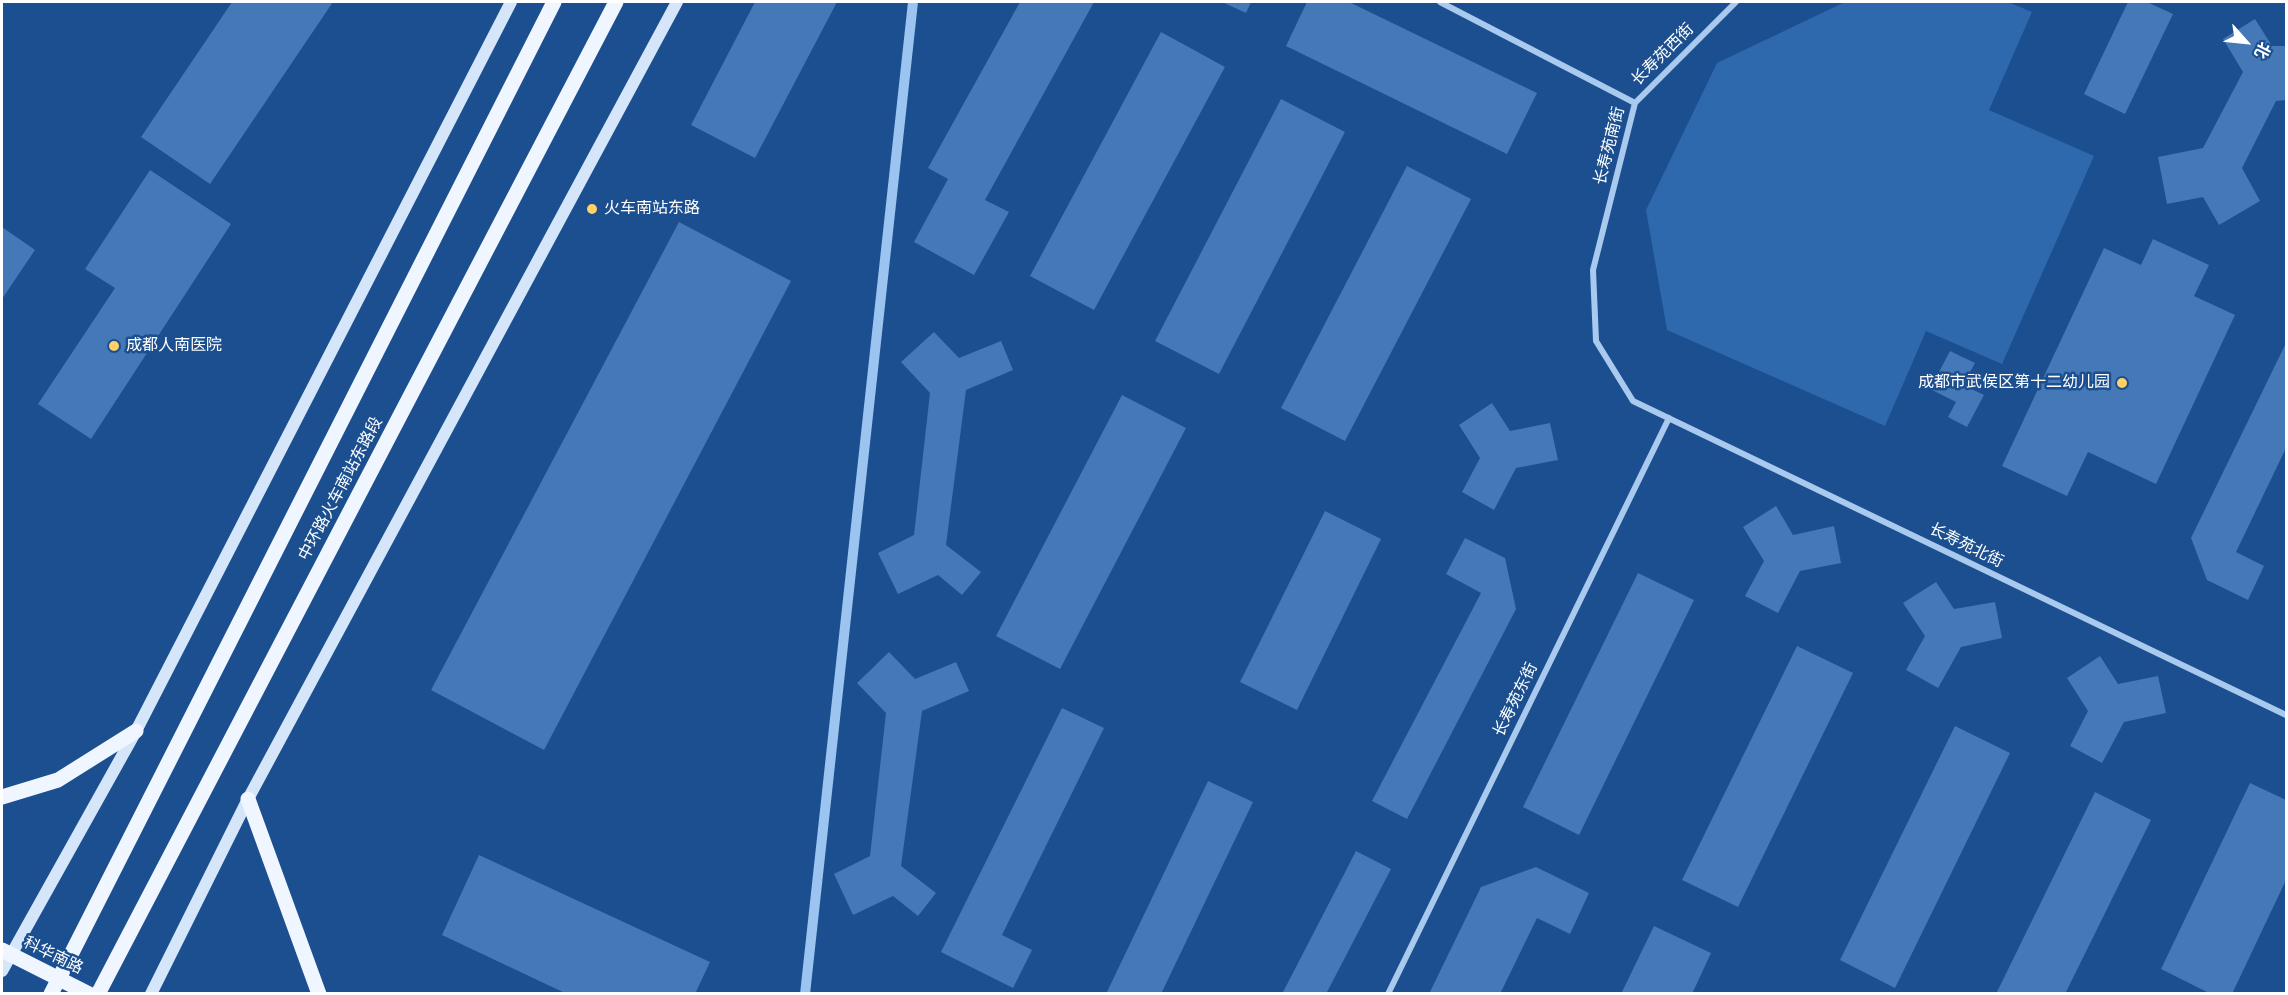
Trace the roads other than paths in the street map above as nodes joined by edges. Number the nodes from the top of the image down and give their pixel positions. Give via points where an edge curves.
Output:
1 (511, 2) edge
2 (554, 2) edge
3 (616, 2) edge
4 (677, 2) edge
5 (1440, 2) edge
6 (1736, 2) edge
7 (1635, 103) junction
8 (1634, 401) joint
9 (1669, 418) junction
10 (2286, 715) edge
11 (136, 730) junction
12 (2, 797) edge
13 (248, 799) junction
14 (6, 952) edge
15 (2, 971) edge
16 (51, 993) edge
17 (89, 993) edge
18 (98, 993) edge
19 (151, 993) edge
20 (319, 993) edge
21 (1388, 993) edge

1 - 11 main road
2 - 16 main road, 中环路火车南站东路段, bridge
3 - 18 main road, 中环路火车南站东路段
4 - 13 main road
5 - 7 street, 长寿苑南街
6 - 7 street, 长寿苑西街
7 - 8 street, 长寿苑南街 via 1593,270 1596,341
8 - 9 street, 长寿苑北街
9 - 10 street, 长寿苑北街
9 - 21 street, 长寿苑东街
11 - 12 main road via 58,780
11 - 14 main road
13 - 19 main road
13 - 20 main road
14 - 15 main road
14 - 17 main road, 科华南路

